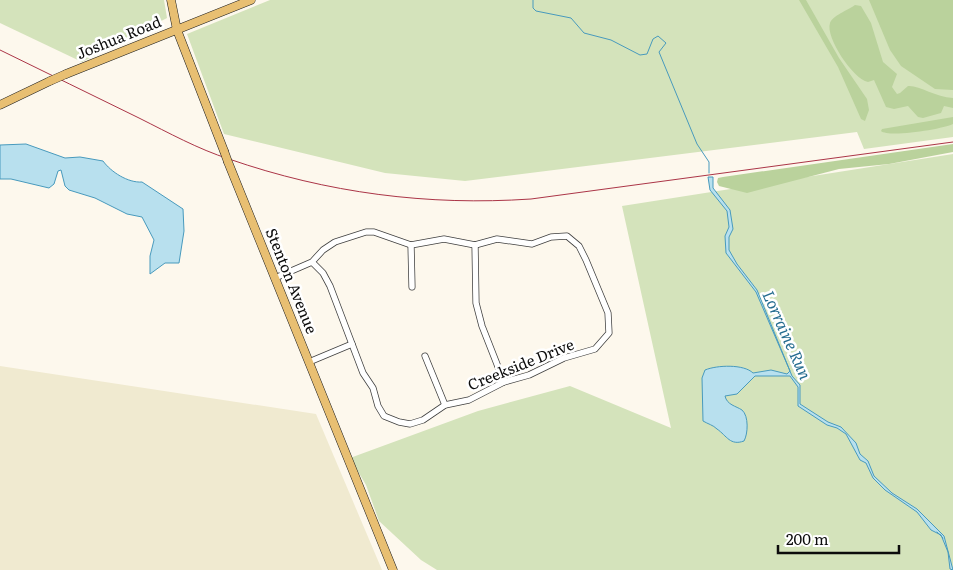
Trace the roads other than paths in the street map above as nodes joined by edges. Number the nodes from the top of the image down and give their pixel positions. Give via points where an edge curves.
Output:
1 (171, 0) edge
2 (251, 0) edge
3 (177, 30) junction
4 (0, 105) edge
5 (411, 245) junction
6 (475, 245) junction
7 (312, 262) junction
8 (275, 278) junction
9 (412, 287) dead end
10 (352, 344) junction
11 (425, 356) dead end
12 (309, 362) junction
13 (504, 382) junction
14 (445, 405) junction
15 (394, 570) edge

1 - 3 main road, Stenton Avenue
2 - 3 main road, Joshua Road
3 - 4 main road, Joshua Road, bridge via 66,74
3 - 8 main road, Stenton Avenue, bridge
5 - 6 street, Creekside Drive via 444,239
5 - 7 street, Creekside Drive via 366,232 335,242
5 - 9 street
6 - 13 street via 476,303
6 - 13 street, Creekside Drive via 497,239 532,244 567,236 579,246 608,313 609,333 595,349
7 - 8 street, Creekside Drive
7 - 10 street, Creekside Drive via 330,286
8 - 12 main road, Stenton Avenue
10 - 12 street
10 - 14 street, Creekside Drive via 384,416 410,424 424,420
11 - 14 street
12 - 15 main road, Stenton Avenue
13 - 14 street, Creekside Drive via 469,400

